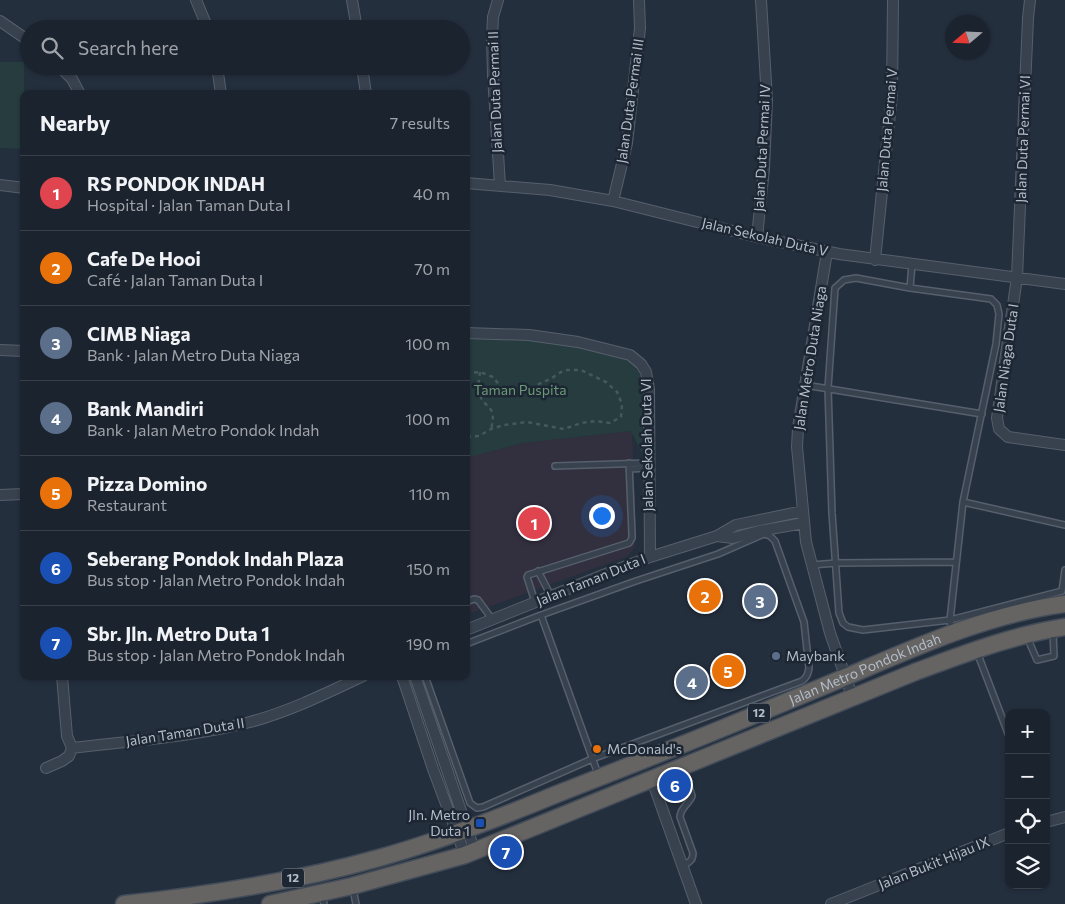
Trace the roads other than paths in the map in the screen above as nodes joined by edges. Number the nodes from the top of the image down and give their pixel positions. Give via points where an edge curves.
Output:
1 (196, 0) edge
2 (352, 0) edge
3 (498, 0) edge
4 (639, 0) edge
5 (761, 0) edge
6 (893, 0) edge
7 (1030, 0) edge
8 (204, 20) edge
9 (355, 20) edge
10 (0, 21) edge
11 (20, 35) edge
12 (68, 75) edge
13 (218, 75) edge
14 (363, 75) edge
15 (78, 90) edge
16 (220, 90) edge
17 (365, 90) edge
18 (470, 183) edge
19 (0, 185) edge
20 (500, 185) junction
21 (20, 188) edge
22 (613, 201) junction
23 (757, 237) junction
24 (827, 252) junction
25 (875, 260) junction
26 (912, 264) junction
27 (1017, 277) junction
28 (1065, 284) edge
29 (910, 288) junction
30 (470, 333) edge
31 (0, 350) edge
32 (20, 351) edge
33 (805, 385) junction
34 (828, 388) junction
35 (982, 414) junction
36 (1065, 445) edge
37 (555, 466) dead end
38 (630, 466) junction
39 (648, 466) junction
40 (20, 494) edge
41 (0, 495) edge
42 (963, 502) junction
43 (803, 511) junction
44 (804, 523) junction
45 (1065, 524) edge
46 (717, 536) junction
47 (650, 557) junction
48 (956, 562) junction
49 (836, 563) junction
50 (812, 565) junction
51 (1065, 570) edge
52 (538, 571) junction
53 (551, 596) junction
54 (470, 600) edge
55 (535, 602) junction
56 (1065, 604) edge
57 (541, 615) junction
58 (493, 620) junction
59 (951, 627) junction
60 (1059, 628) edge
61 (470, 629) edge
62 (1026, 634) junction
63 (470, 642) edge
64 (976, 649) junction
65 (845, 677) junction
66 (62, 680) edge
67 (354, 680) edge
68 (403, 680) edge
69 (417, 680) edge
70 (425, 680) edge
71 (853, 697) junction
72 (433, 712) junction
73 (416, 718) junction
74 (1005, 725) edge
75 (72, 748) junction
76 (592, 759) junction
77 (446, 765) junction
78 (683, 767) junction
79 (46, 768) dead end
80 (433, 769) junction
81 (599, 778) junction
82 (652, 780) junction
83 (463, 799) junction
84 (1065, 817) edge
85 (1050, 821) edge
86 (462, 832) junction
87 (1005, 834) edge
88 (470, 854) junction
89 (683, 866) junction
90 (352, 886) junction
91 (323, 899) edge
92 (124, 904) edge
93 (270, 904) edge
94 (356, 904) edge
95 (696, 904) edge
96 (831, 904) edge

1 - 8 street
2 - 9 street
3 - 20 street, Jalan Duta Permai II via 493,17 492,76
4 - 22 street, Jalan Duta Permai III via 640,28 627,143
5 - 23 street, Jalan Duta Permai IV via 767,99
6 - 25 street, Jalan Duta Permai V via 892,94
7 - 27 street, Jalan Duta Permai VI
10 - 11 street
12 - 15 street
13 - 16 street
14 - 17 street
18 - 20 street, Jalan Sekolah Duta V
19 - 21 street
20 - 22 street, Jalan Sekolah Duta V
22 - 23 street, Jalan Sekolah Duta V
23 - 24 street, Jalan Sekolah Duta V
24 - 25 street, Jalan Sekolah Duta V
24 - 33 street, Jalan Metro Duta Niaga
25 - 26 street, Jalan Sekolah Duta V
26 - 27 street, Jalan Sekolah Duta V
26 - 29 lane
27 - 28 street, Jalan Sekolah Duta V
27 - 36 street, Jalan Niaga Duta I via 997,418 1000,429 1008,437
29 - 34 lane via 856,278 844,280 835,288
29 - 35 lane via 990,299 997,305 996,344
30 - 39 street, Jalan Sekolah Duta VI via 528,335 578,342 630,355 646,372 649,389
31 - 32 street
33 - 34 lane
33 - 43 street, Jalan Metro Duta Niaga via 798,428
34 - 35 lane
34 - 49 lane
35 - 42 lane
37 - 38 lane
38 - 39 lane
38 - 52 lane via 632,538 629,542
39 - 47 street, Jalan Sekolah Duta VI
40 - 41 street
42 - 45 lane
42 - 48 lane
43 - 44 street, Jalan Metro Duta Niaga
43 - 46 street, Jalan Taman Duta I via 736,525
44 - 46 street, Jalan Taman Duta I via 733,538
44 - 50 street, Jalan Metro Duta Niaga
46 - 47 street, Jalan Taman Duta I
47 - 53 street, Jalan Taman Duta I
48 - 49 lane
48 - 59 lane
49 - 50 lane
49 - 59 lane via 839,613 848,627 863,630
50 - 65 street, Jalan Metro Duta Niaga
51 - 59 lane via 1062,591
52 - 53 lane
52 - 55 lane via 527,577
53 - 55 street, Jalan Taman Duta I
54 - 58 lane via 478,600
55 - 58 street, Jalan Taman Duta I
56 - 59 highway, Jalan Metro Pondok Indah / 12
57 - 63 lane
57 - 76 lane
57 - 76 lane via 718,554 764,534 775,541 804,622 809,668 802,681
58 - 61 street, Jalan Taman Duta I
59 - 65 highway, Jalan Metro Pondok Indah / 12 via 906,651
60 - 62 highway, Jalan Metro Pondok Indah / 12
60 - 62 lane via 1054,656 1037,660
62 - 64 highway, Jalan Metro Pondok Indah / 12
64 - 71 highway, Jalan Metro Pondok Indah / 12
64 - 74 lane
65 - 71 street, Jalan Metro Duta Niaga
65 - 81 highway, Jalan Metro Pondok Indah / 12
66 - 75 street via 67,736
67 - 75 street, Jalan Taman Duta II via 252,722 170,737
68 - 73 street
69 - 72 street
70 - 72 lane
71 - 78 highway, Jalan Metro Pondok Indah / 12
72 - 73 street
72 - 77 street
72 - 83 lane
73 - 80 street
75 - 79 street via 69,756
76 - 81 lane
76 - 83 lane via 483,807 477,808
77 - 80 street
77 - 83 street
78 - 82 highway, Jalan Metro Pondok Indah / 12
78 - 89 lane via 692,796 680,817 693,854 692,860
80 - 86 street
81 - 86 highway, Jalan Metro Pondok Indah / 12
82 - 88 highway, Jalan Metro Pondok Indah / 12
82 - 89 street
83 - 86 street
84 - 85 street
86 - 88 street
86 - 92 highway, Jalan Metro Pondok Indah / 12 via 320,873
87 - 96 street, Jalan Bukit Hijau IX
88 - 90 highway, Jalan Metro Pondok Indah / 12
89 - 95 street
90 - 91 highway, Jalan Metro Pondok Indah / 12
90 - 94 lane
91 - 93 highway, Jalan Metro Pondok Indah / 12

